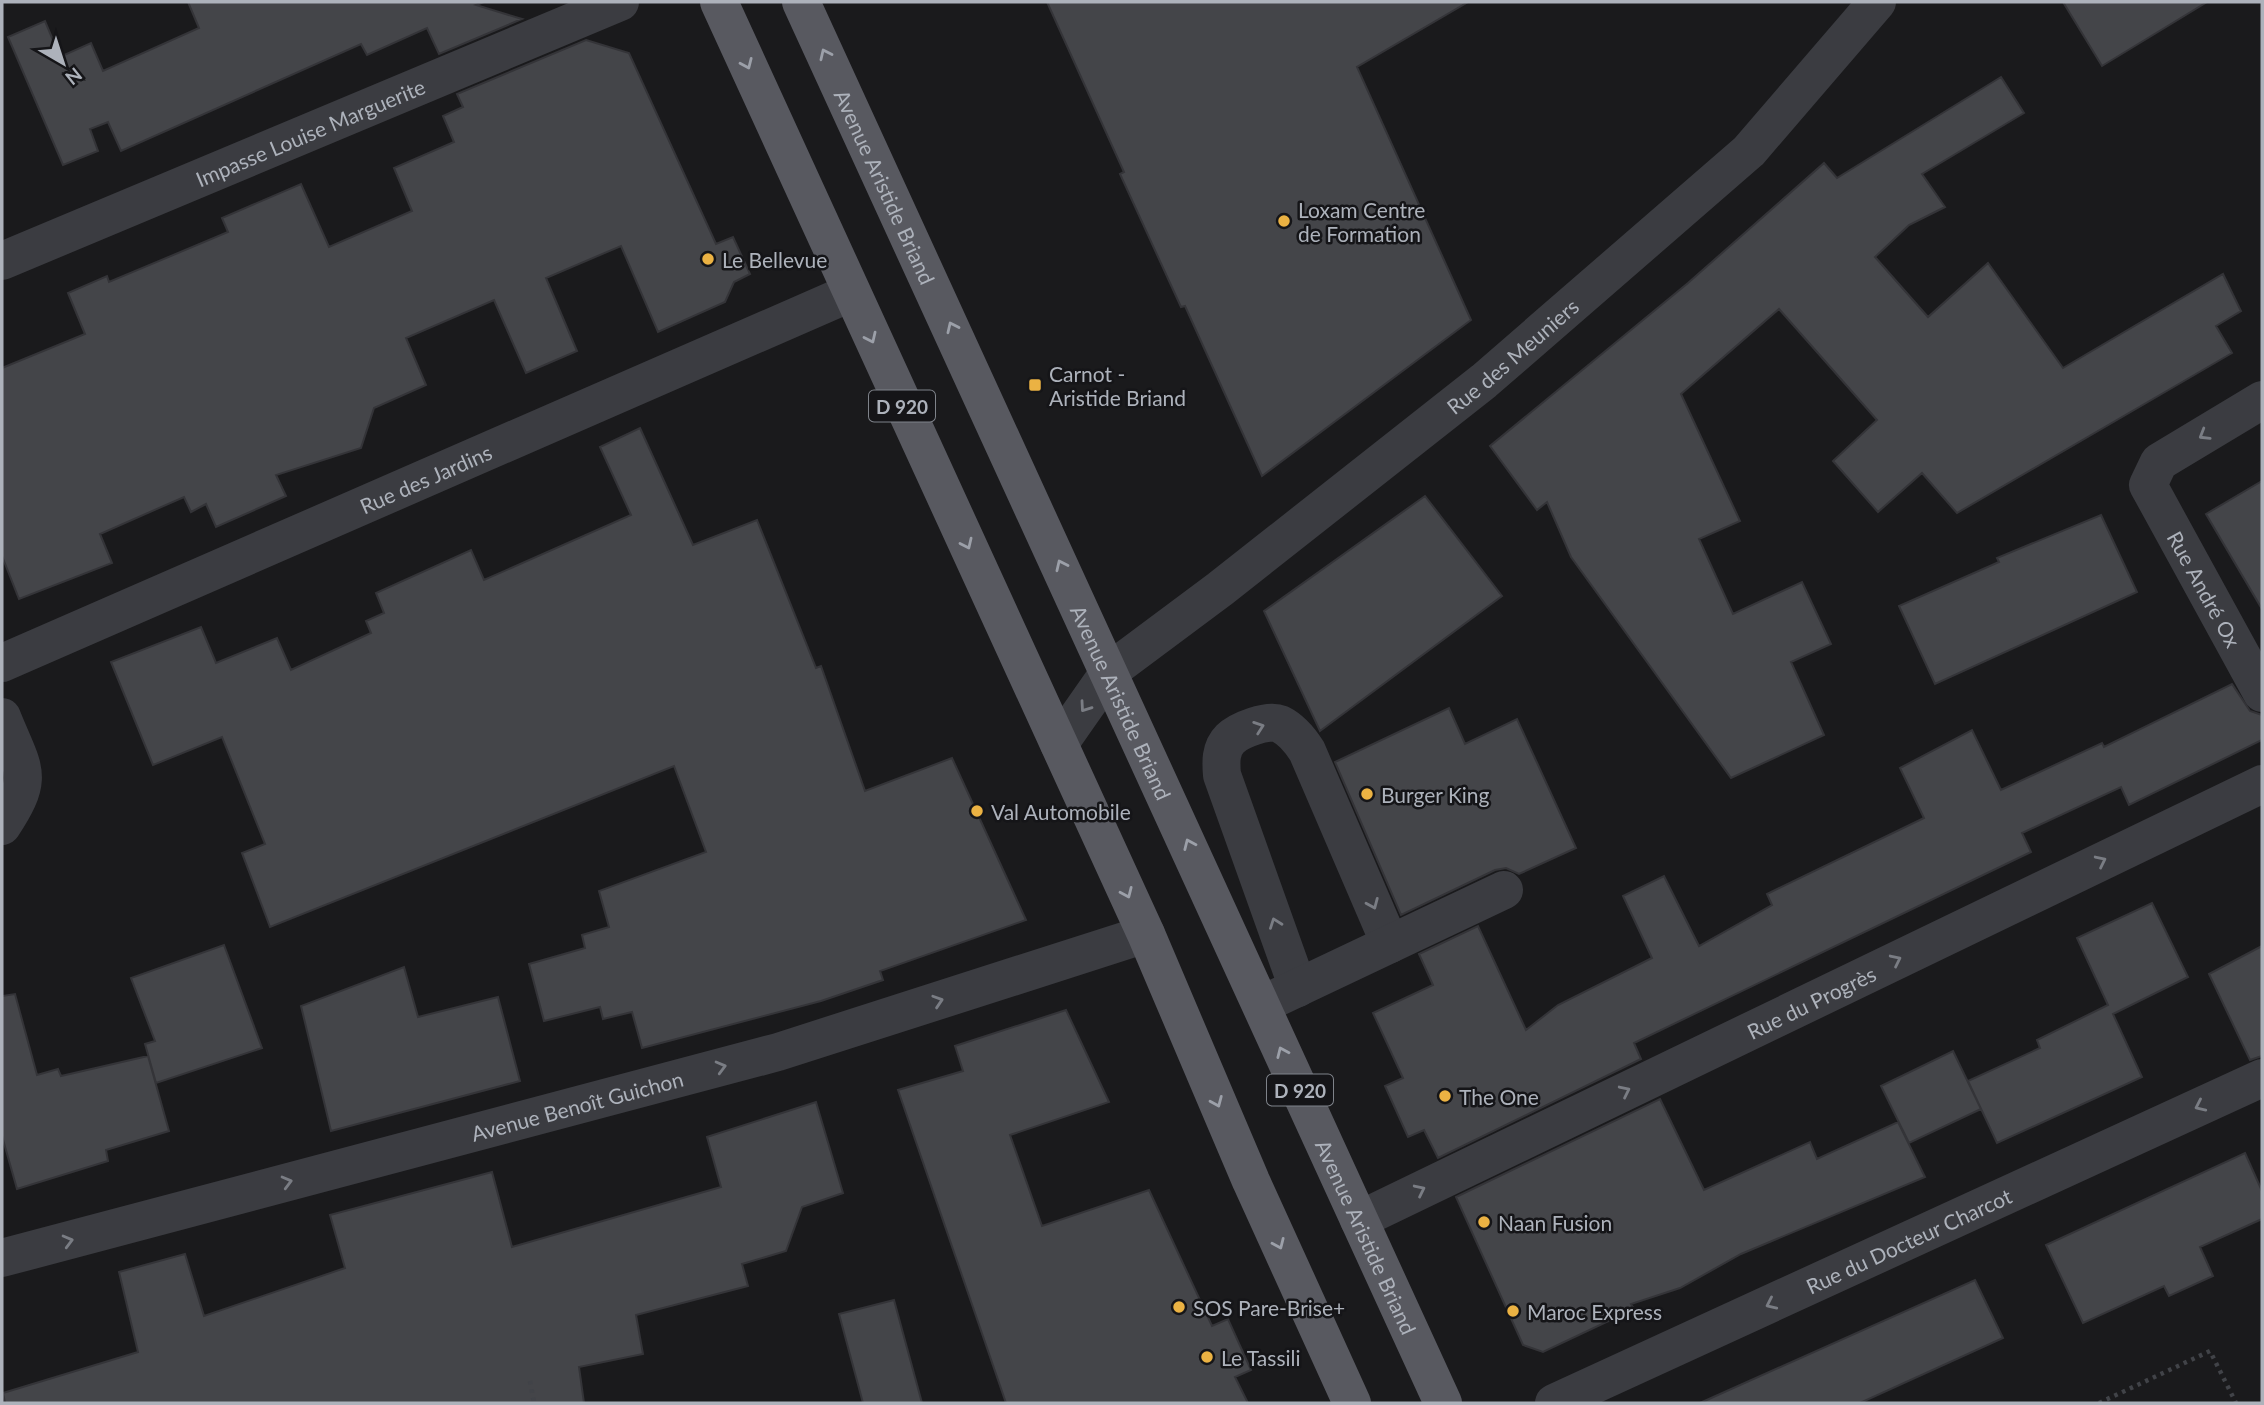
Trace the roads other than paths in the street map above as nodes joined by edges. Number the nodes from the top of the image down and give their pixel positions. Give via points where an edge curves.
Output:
1 (620, 2) edge
2 (719, 2) edge
3 (801, 2) edge
4 (1877, 2) edge
5 (2, 261) edge
6 (850, 293) junction
7 (2262, 400) edge
8 (2, 663) edge
9 (1110, 671) junction
10 (2262, 693) edge
11 (2, 717) edge
12 (1059, 744) junction
13 (2262, 784) edge
14 (2, 826) edge
15 (1504, 890) dead end
16 (1146, 934) junction
17 (1390, 944) junction
18 (1298, 988) junction
19 (1261, 1005) junction
20 (2262, 1078) edge
21 (1359, 1220) junction
22 (2, 1258) edge
23 (1352, 1403) edge
24 (1443, 1403) edge
25 (1554, 1403) edge

1 - 5 street, Impasse Louise Marguerite
2 -> 6 main road, D 920
9 -> 3 main road, Avenue Aristide Briand / D 920
4 - 9 street, Rue des Meuniers via 1749,151 1484,381
6 - 8 street, Rue des Jardins
6 -> 12 main road, D 920
7 -> 10 street, Rue André Ox via 2159,462 2148,485
9 -> 12 street, Rue des Meuniers
19 -> 9 main road, Avenue Aristide Briand / D 920
11 - 14 street via 25,776 20,799
12 -> 16 main road, D 920
21 -> 13 street, Rue du Progrès
15 - 17 street
22 -> 16 street, Avenue Benoît Guichon via 778,1052
16 -> 23 main road, D 920
17 - 18 street
18 -> 17 street via 1222,775 1221,756 1230,739 1263,723 1278,723 1307,751
18 - 19 street
21 -> 19 main road, Avenue Aristide Briand / D 920
20 -> 25 street, Rue du Docteur Charcot
21 - 24 main road, Avenue Aristide Briand / D 920

